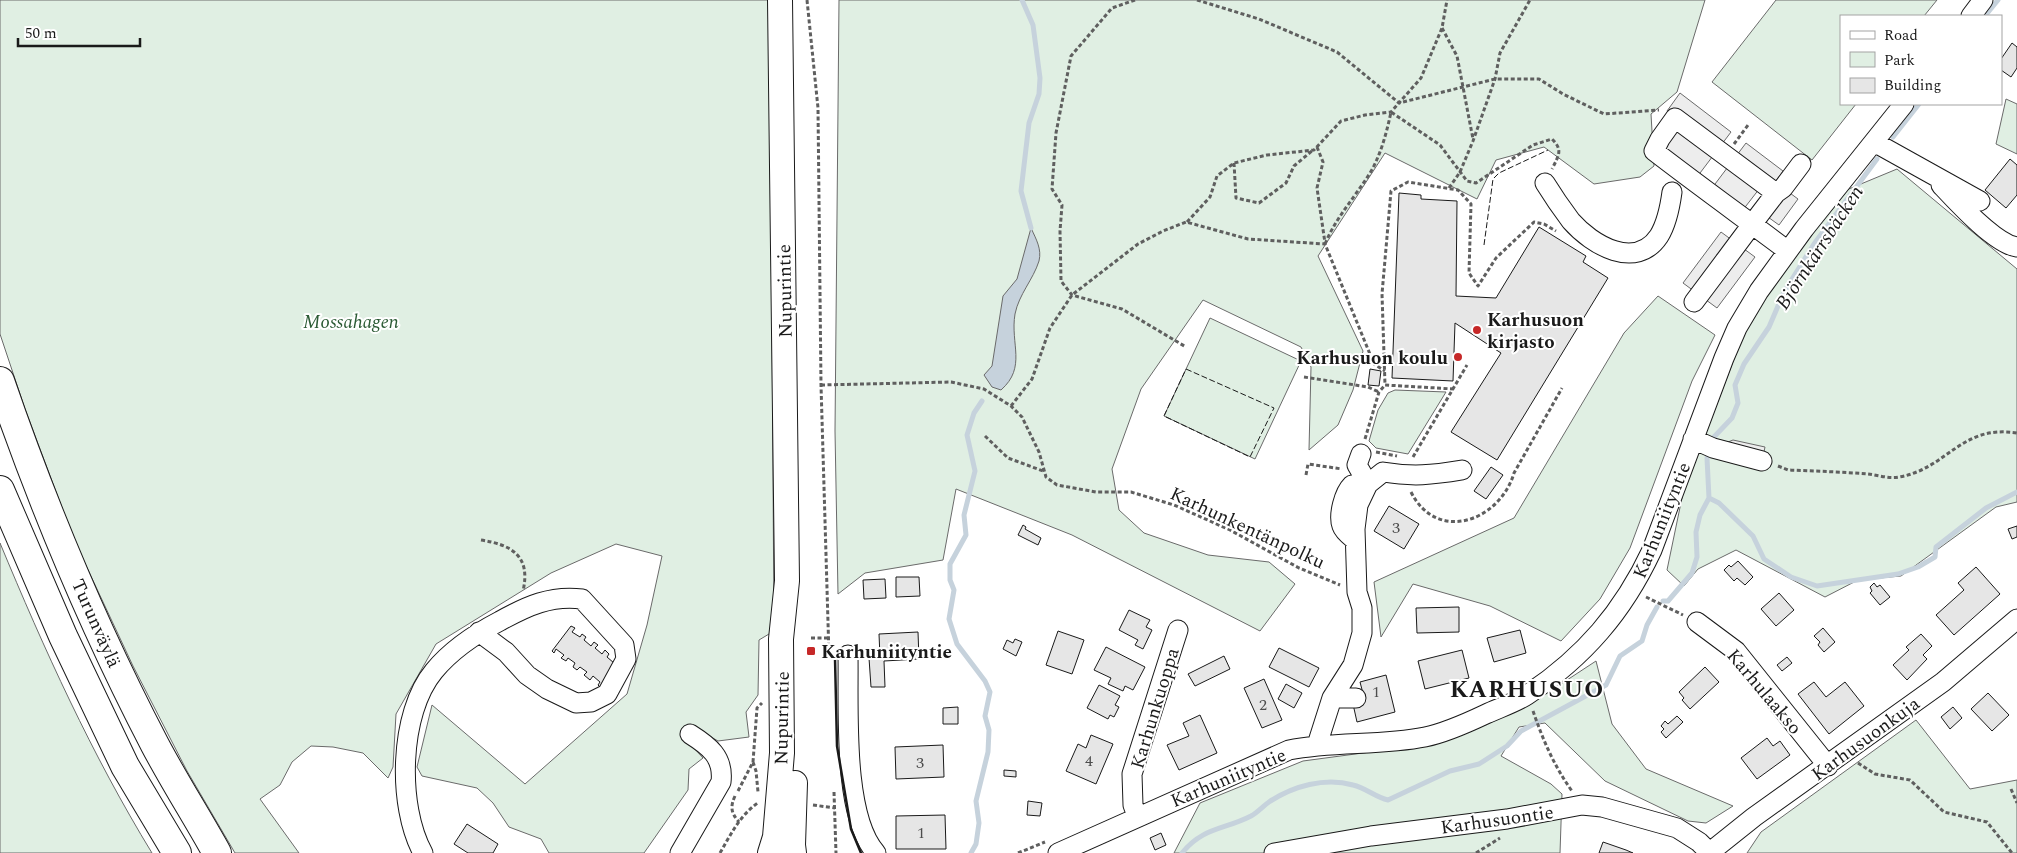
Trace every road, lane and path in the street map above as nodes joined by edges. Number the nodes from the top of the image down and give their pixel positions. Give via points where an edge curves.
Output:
1 (780, 0) edge
2 (807, 0) edge
3 (1135, 0) edge
4 (1197, 0) edge
5 (1447, 0) edge
6 (1530, 0) edge
7 (1983, 0) edge
8 (1972, 15) edge
9 (1442, 28) junction
10 (1495, 79) junction
11 (1464, 85) junction
12 (1399, 103) junction
13 (1903, 105) edge
14 (1391, 112) junction
15 (1675, 118) junction
16 (1473, 141) junction
17 (1874, 142) junction
18 (1315, 148) junction
19 (1234, 163) junction
20 (1801, 164) dead end
21 (1928, 171) junction
22 (1460, 172) junction
23 (1545, 183) joint
24 (1448, 189) junction
25 (1672, 192) dead end
26 (1776, 193) junction
27 (1980, 201) dead end
28 (1186, 222) junction
29 (1752, 224) junction
30 (1325, 244) junction
31 (2017, 247) edge
32 (1788, 251) junction
33 (1496, 258) dead end
34 (1072, 295) junction
35 (1694, 302) dead end
36 (1186, 347) dead end
37 (1467, 366) dead end
38 (1384, 371) junction
39 (1304, 377) dead end
40 (0, 381) edge
41 (821, 385) junction
42 (1385, 385) junction
43 (1562, 388) dead end
44 (1454, 389) junction
45 (1379, 392) junction
46 (1011, 406) junction
47 (2017, 433) edge
48 (985, 436) dead end
49 (1694, 439) junction
50 (1361, 454) joint
51 (1762, 461) joint
52 (1410, 463) dead end
53 (1342, 469) dead end
54 (1462, 470) dead end
55 (1044, 471) junction
56 (1306, 475) dead end
57 (1368, 484) junction
58 (1410, 489) dead end
59 (0, 490) edge
60 (481, 540) dead end
61 (787, 582) junction
62 (1632, 590) junction
63 (1357, 592) junction
64 (518, 611) junction
65 (2017, 619) edge
66 (1697, 622) joint
67 (1178, 630) dead end
68 (479, 632) junction
69 (811, 638) dead end
70 (828, 638) junction
71 (848, 655) dead end
72 (830, 666) dead end
73 (1332, 698) junction
74 (1356, 698) dead end
75 (768, 702) dead end
76 (1534, 712) dead end
77 (690, 734) dead end
78 (1317, 744) junction
79 (1844, 754) junction
80 (753, 762) junction
81 (1828, 766) junction
82 (1559, 772) dead end
83 (834, 789) dead end
84 (2011, 789) dead end
85 (758, 795) dead end
86 (764, 801) dead end
87 (2017, 803) edge
88 (806, 804) dead end
89 (835, 808) junction
90 (1137, 816) junction
91 (739, 822) junction
92 (1054, 846) edge
93 (422, 852) edge
94 (176, 853) edge
95 (217, 853) edge
96 (680, 853) edge
97 (720, 853) edge
98 (770, 853) edge
99 (794, 853) edge
100 (836, 853) edge
101 (876, 853) edge
102 (1018, 853) edge
103 (1274, 853) edge
104 (1710, 853) edge
105 (2012, 853) edge

1 - 61 main road, Nupurintie
2 - 41 path via 818,108
3 - 34 path via 1112,8 1071,56 1056,133 1052,189 1062,205 1062,281
4 - 12 path via 1259,18 1338,52
5 - 9 path
6 - 10 path via 1500,53
7 - 8 street
9 - 11 path via 1457,56
9 - 12 path via 1421,78
10 - 11 path
10 - 15 path via 1539,79 1604,114 1662,110
10 - 16 path
11 - 12 path
11 - 16 path
12 - 14 path
13 - 17 street, Karhuniityntie
14 - 18 path via 1340,121
14 - 22 path via 1440,146
14 - 30 path via 1373,167 1333,224
15 - 26 street
15 - 29 street via 1654,151
16 - 22 path
17 - 21 street
17 - 32 street, Karhuniityntie
18 - 19 path
18 - 19 path via 1294,166 1286,183 1259,204 1236,198
18 - 30 path via 1323,162 1317,188
19 - 28 path via 1217,176 1210,197
20 - 26 street
21 - 27 street
21 - 31 street via 1963,209 1998,237
22 - 23 path via 1467,181 1476,183 1533,145 1552,139 1559,146 1560,153
22 - 24 path
23 - 25 street via 1572,222 1613,252 1640,252 1658,237
24 - 33 path via 1458,190 1471,204 1469,273 1478,286
24 - 38 path via 1408,182 1391,191 1382,294
26 - 29 street
28 - 30 path via 1248,239
28 - 34 path via 1138,244
29 - 32 street
29 - 35 street
30 - 38 path via 1374,364
32 - 49 street, Karhuniityntie via 1737,328
34 - 36 path via 1122,309
34 - 46 path via 1050,328 1032,379
37 - 44 path
38 - 42 path
39 - 45 path via 1368,387
40 - 95 highway, Turunväylä via 33,477 96,622 155,745
41 - 46 path via 951,382 984,389
41 - 70 path
42 - 44 path
42 - 45 path
43 - 58 path via 1514,473 1510,488 1484,513 1463,521 1431,516 1421,509
44 - 52 path
45 - 50 path
46 - 55 path via 1028,426
47 - 51 path via 1989,432 1970,437 1932,464 1897,478 1788,470
48 - 55 path via 1008,458
49 - 51 street via 1713,448
49 - 62 street, Karhuniityntie via 1652,550
50 - 57 street via 1357,465
53 - 56 path via 1308,464
54 - 57 street via 1410,477 1383,472
55 - 63 path, Karhunkentänpolku via 1046,477 1057,485 1096,492 1131,492 1174,504 1299,568
57 - 63 street via 1358,505 1355,540
59 - 94 highway, Turunväylä via 63,636 125,766
60 - 64 path via 512,549 520,558 526,579
61 - 98 main road, Nupurintie via 781,639 782,752 775,838
61 - 99 main road, Nupurintie via 796,637
62 - 66 path
62 - 78 street, Karhuniityntie via 1580,653 1526,696 1471,721 1427,736 1386,743
63 - 73 street via 1362,608 1362,633 1353,665
64 - 68 street
64 - 68 street via 549,599 582,599 624,645 626,658 607,694 591,702 576,703 547,689
65 - 79 street, Karhusuonkuja via 1943,682
66 - 81 street, Karhulaakso via 1736,651
67 - 90 street, Karhunkuoppa via 1132,774 1133,805
68 - 93 street via 454,650 432,673 416,705 406,744 405,773 410,811
69 - 70 path
70 - 72 path
71 - 101 street via 848,751 861,825 866,840
73 - 74 street
73 - 78 street
75 - 80 path via 757,708
76 - 82 path
77 - 96 street via 718,757 722,774 721,782
78 - 90 street, Karhuniityntie via 1273,756
79 - 81 street, Karhusuonkuja
79 - 105 path via 1875,774 1910,780 1944,812 1987,822
80 - 85 path
80 - 91 path via 731,807
81 - 104 street, Karhusuonkuja via 1754,817
83 - 89 path
84 - 87 path
86 - 91 path via 749,809
88 - 89 path
89 - 100 path
90 - 92 street, Karhuniityntie
91 - 97 path
92 - 102 path
103 - 104 street, Karhusuontie via 1582,805 1602,807 1676,828

